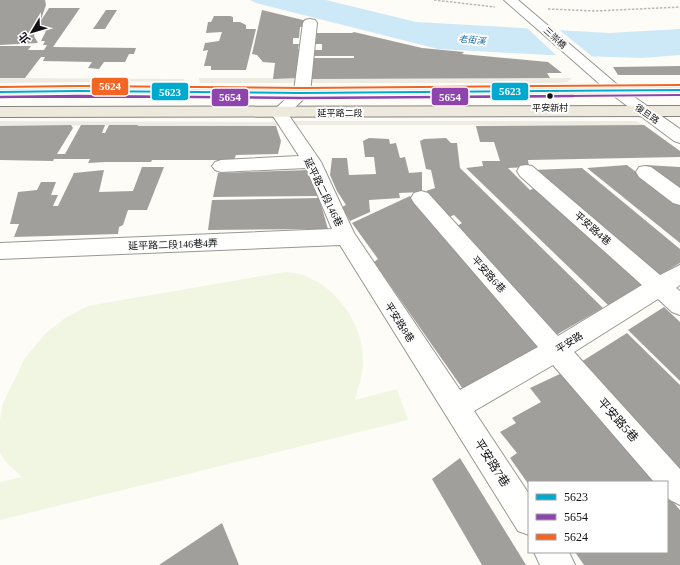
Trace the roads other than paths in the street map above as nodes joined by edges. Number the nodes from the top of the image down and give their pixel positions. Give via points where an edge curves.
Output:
1 (510, 0) edge
2 (310, 22) dead end
3 (614, 90) junction
4 (680, 90) edge
5 (0, 92) edge
6 (302, 94) junction
7 (680, 111) edge
8 (0, 112) edge
9 (643, 112) junction
10 (279, 113) junction
11 (680, 137) edge
12 (312, 162) junction
13 (220, 166) dead end
14 (526, 171) dead end
15 (645, 172) dead end
16 (421, 198) dead end
17 (680, 198) edge
18 (346, 237) junction
19 (0, 251) edge
20 (680, 274) edge
21 (659, 286) junction
22 (680, 305) edge
23 (556, 350) junction
24 (455, 407) junction
25 (680, 490) edge
26 (528, 518) edge
27 (551, 553) edge
28 (559, 565) edge

1 - 3 street, 三崇橋
2 - 6 street
3 - 4 main road, 延平路二段
3 - 6 main road, 延平路二段
3 - 9 street, 復旦路
5 - 6 main road, 延平路二段
6 - 10 street
7 - 9 main road, 延平路二段
8 - 10 main road, 延平路二段
9 - 10 main road, 延平路二段
9 - 11 street, 復旦路
10 - 12 street, 延平路二段146巷
12 - 13 street
12 - 18 street, 延平路二段146巷
14 - 21 street, 平安路4巷
15 - 17 street
16 - 23 street, 平安路6巷
18 - 19 street, 延平路二段146巷4弄
18 - 24 street, 平安路8巷
20 - 21 street, 平安路
21 - 22 street, 平安路4巷
21 - 23 street, 平安路
23 - 24 street, 平安路
23 - 25 street, 平安路5巷
24 - 26 street, 平安路7巷
27 - 28 street

